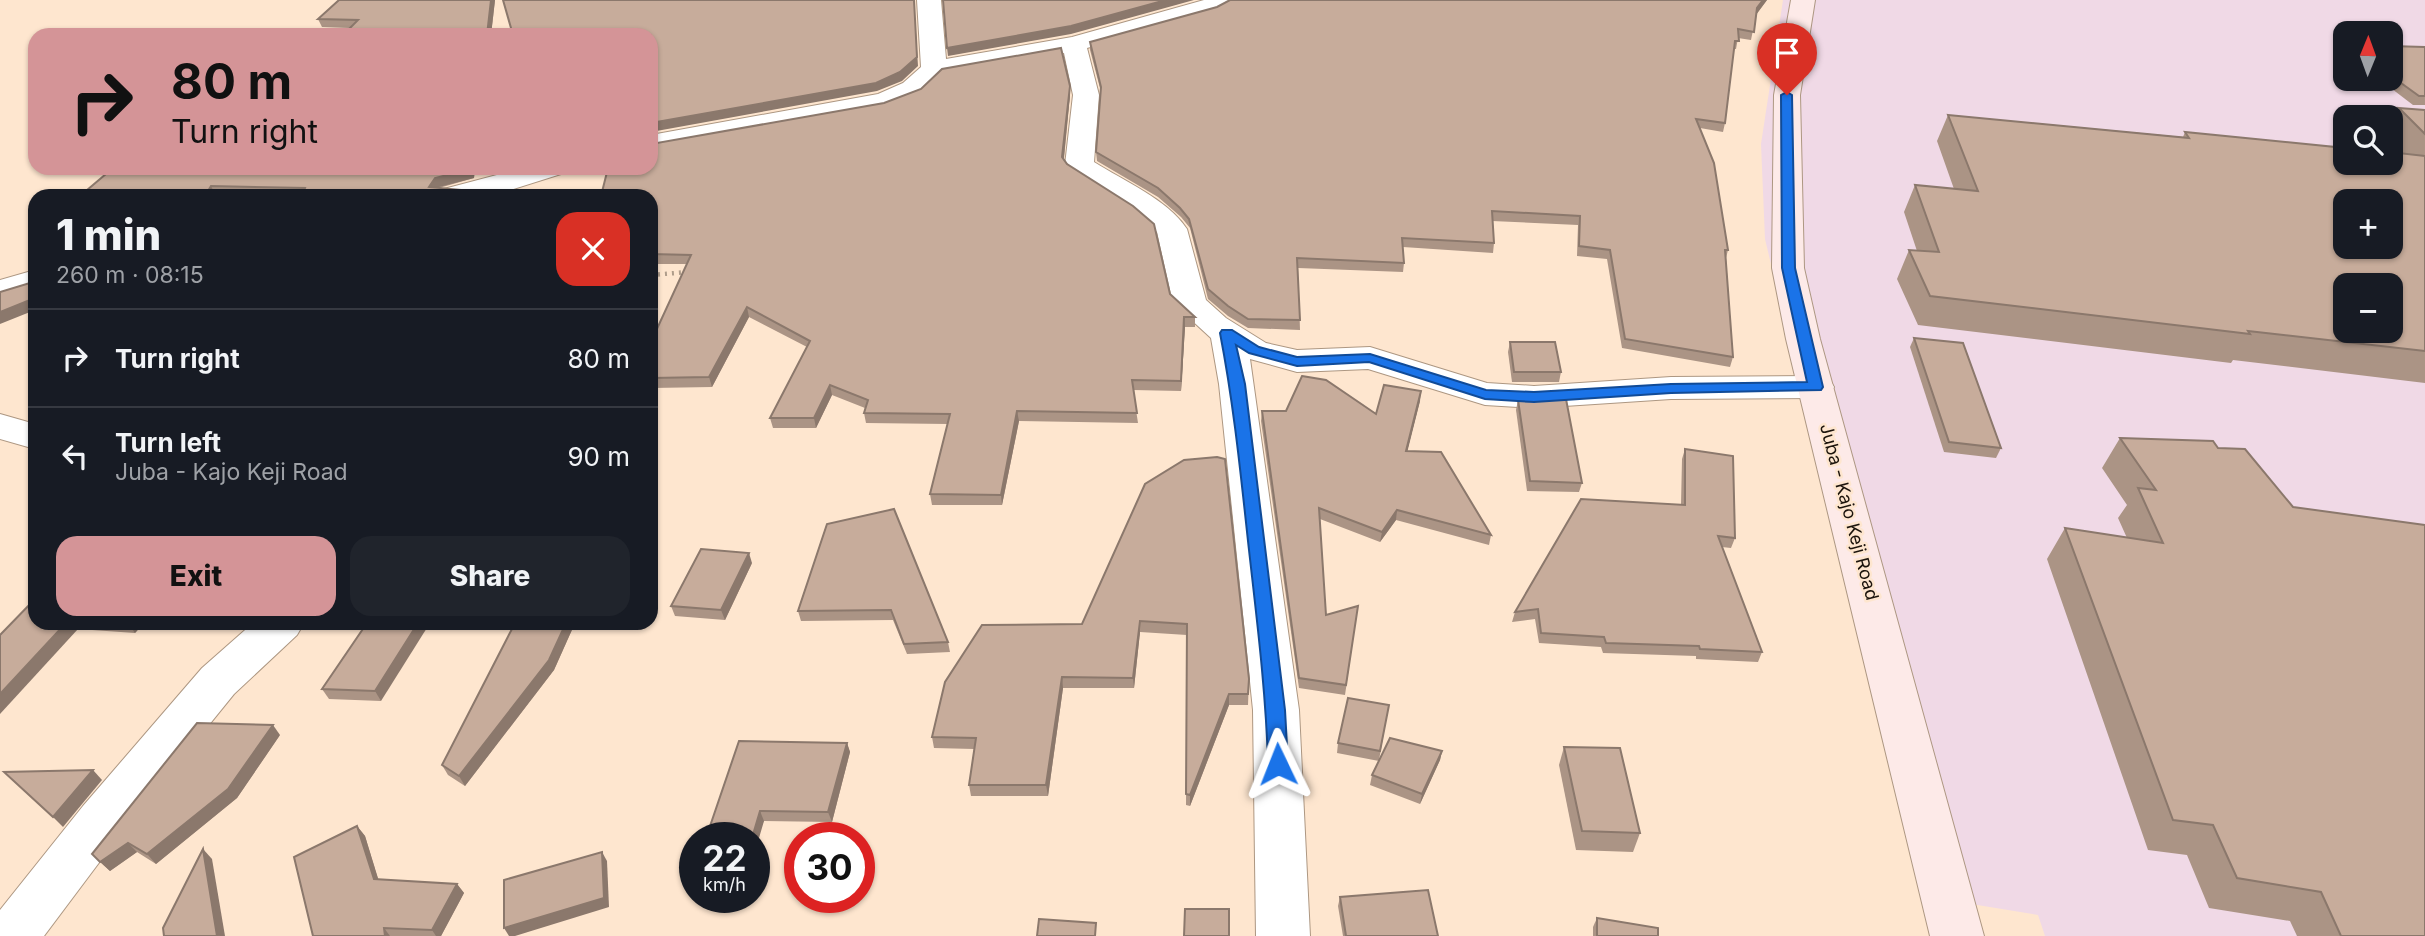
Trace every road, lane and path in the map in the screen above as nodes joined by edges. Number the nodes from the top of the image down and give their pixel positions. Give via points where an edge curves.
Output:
1 (929, 0) edge
2 (1222, 0) edge
3 (1804, 0) edge
4 (1074, 44) junction
5 (934, 69) junction
6 (658, 142) edge
7 (530, 175) edge
8 (483, 189) edge
9 (690, 272) edge
10 (658, 274) edge
11 (28, 282) edge
12 (0, 291) edge
13 (1227, 333) junction
14 (1816, 387) junction
15 (0, 426) edge
16 (28, 435) edge
17 (274, 630) edge
18 (12, 936) edge
19 (1283, 936) edge
20 (1957, 936) edge

1 - 5 street
2 - 4 street
3 - 14 main road, Juba - Kajo Keji Road via 1787,95 1786,209 1788,268
4 - 5 street
4 - 13 street via 1086,96 1079,165 1172,229 1190,303
5 - 6 street via 912,89 885,101
7 - 8 street
9 - 10 path
11 - 12 street
13 - 14 street via 1254,350 1297,361 1370,358 1485,394 1534,397 1671,388
13 - 19 street via 1276,710
14 - 20 main road, Juba - Kajo Keji Road
15 - 16 street
17 - 18 street via 218,681 100,821

